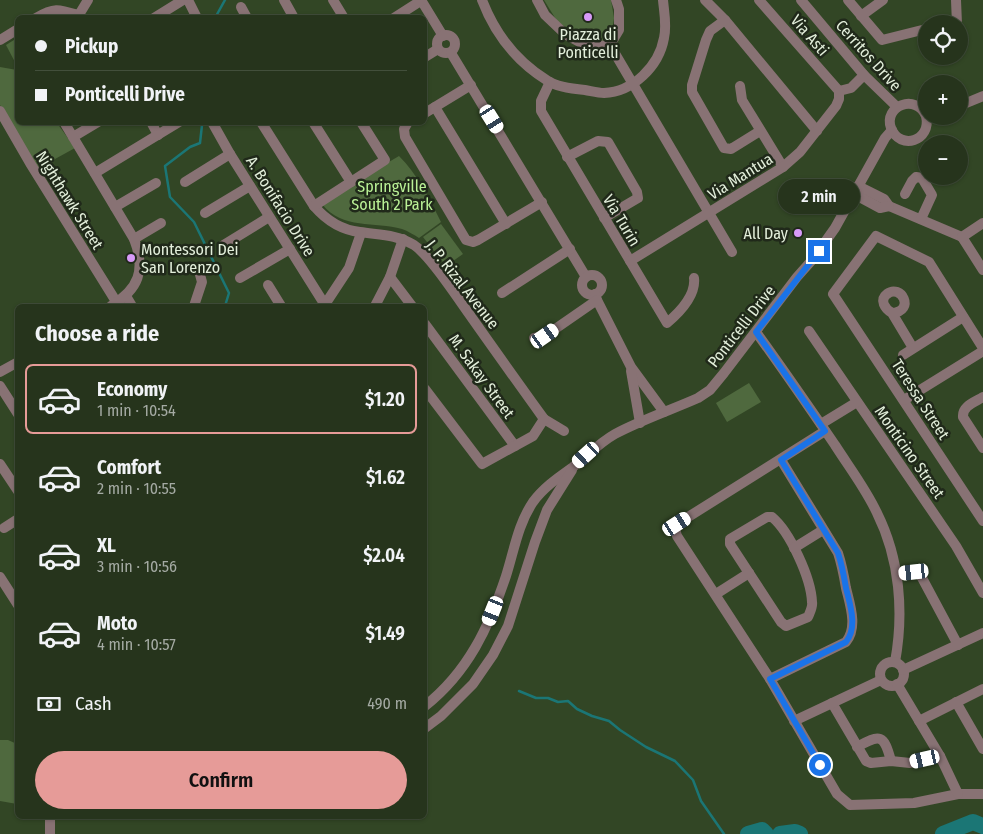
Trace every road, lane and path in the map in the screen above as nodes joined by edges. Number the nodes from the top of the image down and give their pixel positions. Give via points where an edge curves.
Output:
1 (88, 0) edge
2 (183, 0) edge
3 (188, 0) edge
4 (284, 0) edge
5 (421, 0) edge
6 (482, 0) edge
7 (537, 0) edge
8 (616, 0) edge
9 (663, 0) edge
10 (705, 0) edge
11 (759, 0) edge
12 (801, 0) edge
13 (848, 0) edge
14 (883, 0) edge
15 (956, 0) edge
16 (337, 1) edge
17 (241, 7) dead end
18 (40, 15) edge
19 (75, 15) edge
20 (79, 15) edge
21 (159, 15) edge
22 (196, 15) edge
23 (245, 15) edge
24 (292, 15) edge
25 (343, 15) edge
26 (398, 15) edge
27 (957, 15) edge
28 (862, 16) junction
29 (725, 20) junction
30 (15, 31) edge
31 (918, 31) edge
32 (443, 36) junction
33 (0, 40) edge
34 (610, 45) junction
35 (438, 49) junction
36 (451, 53) junction
37 (427, 56) edge
38 (864, 74) junction
39 (550, 82) junction
40 (632, 84) junction
41 (471, 85) junction
42 (740, 86) dead end
43 (839, 91) junction
44 (983, 96) edge
45 (968, 102) edge
46 (918, 106) edge
47 (435, 107) junction
48 (897, 107) junction
49 (0, 111) edge
50 (427, 112) edge
51 (66, 125) edge
52 (93, 125) edge
53 (153, 125) edge
54 (175, 125) edge
55 (214, 125) edge
56 (263, 125) edge
57 (314, 125) edge
58 (363, 125) edge
59 (406, 125) edge
60 (927, 125) edge
61 (760, 131) junction
62 (817, 131) junction
63 (893, 132) junction
64 (158, 135) junction
65 (73, 137) junction
66 (230, 154) junction
67 (567, 157) junction
68 (783, 167) junction
69 (95, 173) junction
70 (185, 182) dead end
71 (351, 182) junction
72 (156, 183) dead end
73 (250, 186) junction
74 (856, 190) junction
75 (905, 194) dead end
76 (542, 202) junction
77 (314, 206) junction
78 (115, 207) junction
79 (205, 213) dead end
80 (708, 214) junction
81 (270, 217) junction
82 (604, 218) junction
83 (921, 219) junction
84 (161, 223) dead end
85 (983, 223) edge
86 (506, 224) junction
87 (361, 233) junction
88 (962, 237) junction
89 (134, 239) junction
90 (403, 239) junction
91 (222, 246) dead end
92 (290, 248) junction
93 (570, 249) junction
94 (732, 252) dead end
95 (630, 261) junction
96 (983, 270) edge
97 (199, 271) dead end
98 (390, 277) junction
99 (586, 277) junction
100 (240, 278) dead end
101 (694, 278) dead end
102 (268, 285) dead end
103 (502, 293) dead end
104 (126, 296) junction
105 (596, 298) junction
106 (114, 304) edge
107 (131, 304) edge
108 (195, 304) edge
109 (280, 304) edge
110 (323, 304) edge
111 (325, 304) edge
112 (376, 304) edge
113 (410, 304) edge
114 (892, 313) dead end
115 (963, 317) junction
116 (427, 327) edge
117 (809, 331) dead end
118 (756, 332) junction
119 (534, 338) dead end
120 (913, 348) junction
121 (983, 349) edge
122 (902, 355) dead end
123 (15, 364) edge
124 (631, 367) junction
125 (0, 372) edge
126 (0, 386) edge
127 (427, 392) edge
128 (983, 397) edge
129 (904, 400) junction
130 (857, 402) junction
131 (15, 409) edge
132 (664, 412) junction
133 (544, 419) junction
134 (640, 423) junction
135 (823, 428) junction
136 (564, 431) dead end
137 (516, 446) junction
138 (983, 448) edge
139 (781, 460) junction
140 (0, 464) edge
141 (575, 465) junction
142 (4, 480) edge
143 (15, 489) edge
144 (15, 521) edge
145 (983, 521) edge
146 (4, 528) dead end
147 (823, 530) junction
148 (793, 554) junction
149 (749, 573) junction
150 (897, 574) junction
151 (0, 577) edge
152 (983, 593) edge
153 (716, 594) junction
154 (15, 600) edge
155 (983, 633) edge
156 (480, 642) junction
157 (958, 645) junction
158 (497, 648) junction
159 (894, 662) junction
160 (903, 670) junction
161 (770, 679) junction
162 (881, 680) junction
163 (898, 684) junction
164 (983, 688) edge
165 (956, 702) junction
166 (832, 703) junction
167 (427, 704) edge
168 (794, 721) junction
169 (919, 721) junction
170 (427, 726) edge
171 (857, 747) junction
172 (983, 749) edge
173 (940, 756) junction
174 (891, 761) junction
175 (958, 794) junction
176 (983, 794) edge
177 (50, 819) edge
178 (50, 834) edge

1 - 20 street
2 - 21 street
3 - 22 street
4 - 24 street
5 - 26 street
5 - 32 street
6 - 39 street via 504,42 521,62
7 - 34 street via 565,34 589,47
8 - 34 street via 619,30
9 - 40 street via 665,21 660,52 654,63
10 - 29 street
11 - 43 street, Via Asti
12 - 38 street, Cerritos Drive
13 - 28 street
14 - 28 street
15 - 27 street
16 - 25 street
17 - 23 street
18 - 19 street via 55,9
28 - 31 street via 882,40
29 - 61 street via 710,31 692,92 724,148 731,149
29 - 62 street
30 - 33 street
32 - 35 street via 437,44
32 - 36 street via 452,37 455,42
34 - 40 street
35 - 36 street
35 - 37 street
36 - 41 street
38 - 43 street via 851,88
38 - 48 street, Cerritos Drive
39 - 40 street via 603,93
39 - 67 street, Via Turin via 541,101 541,111
40 - 80 street
41 - 47 street
41 - 76 street
42 - 61 street via 742,100
43 - 62 street, Via Mantua via 836,106
44 - 45 street
46 - 48 street via 906,103
47 - 50 street
47 - 86 street
48 - 63 street via 890,118
49 - 106 street, Nighthawk Street
51 - 65 street
52 - 65 street
53 - 64 street
54 - 64 street
55 - 66 street, A. Bonifacio Drive
56 - 77 street, J. P. Rizal Avenue
57 - 71 street
58 - 71 street via 385,160
59 - 86 street via 405,137 466,240 473,242
60 - 63 street via 918,139 906,141
61 - 68 street
62 - 68 street, Via Mantua
63 - 74 street, Ponticelli Drive via 885,138
64 - 69 street
65 - 69 street
66 - 70 street
66 - 73 street, A. Bonifacio Drive
67 - 82 street, Via Turin
67 - 82 street via 598,141 608,142 613,150 638,198
68 - 80 street, Via Mantua
69 - 78 street
71 - 77 street
72 - 78 street
73 - 79 street
73 - 81 street, A. Bonifacio Drive
74 - 83 street via 880,208 890,206
74 - 118 street, Ponticelli Drive via 825,242
75 - 83 street via 916,177 922,178 932,195
76 - 86 street
76 - 93 street
77 - 87 street, J. P. Rizal Avenue via 334,223
78 - 89 street
80 - 94 street
80 - 95 street, Via Mantua
81 - 91 street
81 - 92 street, A. Bonifacio Drive
82 - 95 street, Via Turin
83 - 88 street
84 - 89 street
85 - 88 street
87 - 90 street, J. P. Rizal Avenue via 389,234
87 - 111 street via 348,268
88 - 96 street
89 - 104 street via 141,266 134,287
90 - 98 street
90 - 133 street, J. P. Rizal Avenue via 426,257
92 - 100 street
92 - 110 street, A. Bonifacio Drive
93 - 99 street
93 - 103 street
95 - 101 street, Via Turin via 668,323 694,290
97 - 108 street via 202,282
98 - 112 street
98 - 113 street
99 - 105 street via 582,285 584,290
99 - 105 street via 594,276 601,281
102 - 109 street
104 - 106 street
104 - 107 street
105 - 119 street via 545,336
105 - 124 street
114 - 120 street
115 - 120 street
115 - 121 street
115 - 129 street, Teressa Street via 929,262 876,236 833,294
116 - 137 street, M. Sakay Street
117 - 130 street, Monticino Street
118 - 132 street, Ponticelli Drive via 710,390
118 - 135 street
120 - 122 street
121 - 129 street
123 - 125 street
124 - 132 street
124 - 134 street
126 - 131 street
127 - 137 street via 482,464
128 - 138 street via 962,412
129 - 145 street, Teressa Street
130 - 135 street
130 - 152 street, Monticino Street via 956,546
132 - 134 street, Ponticelli Drive
133 - 136 street, J. P. Rizal Avenue
133 - 137 street via 533,436
134 - 141 street, Ponticelli Drive via 596,446
135 - 139 street
135 - 150 street via 878,514
139 - 147 street
139 - 153 street via 677,524 677,536
140 - 142 street
141 - 156 street, Ponticelli Drive via 551,482 533,502 519,531 506,576
141 - 158 street, Ponticelli Drive via 547,510 508,626
142 - 143 street
144 - 146 street
147 - 148 street
147 - 161 street via 844,569 852,608 850,638
148 - 149 street via 780,523 772,516 767,517 730,539
148 - 149 street via 806,575 812,602 808,617 786,626
149 - 153 street
150 - 157 street via 914,572 921,576
150 - 159 street via 900,614
151 - 154 street
153 - 161 street
155 - 157 street
156 - 158 street
156 - 167 street, Ponticelli Drive via 459,674
157 - 160 street
158 - 170 street, Ponticelli Drive via 473,684
159 - 160 street
159 - 162 street via 883,665
160 - 163 street via 903,678
161 - 168 street
162 - 163 street via 888,686
162 - 166 street
163 - 169 street
164 - 165 street
165 - 169 street
165 - 172 street
166 - 168 street
166 - 171 street
168 - 175 street via 837,794 850,805 914,803
169 - 173 street
171 - 174 street via 866,761
171 - 174 street via 872,739 883,740
173 - 174 street via 910,762
173 - 175 street
175 - 176 street
177 - 178 street

